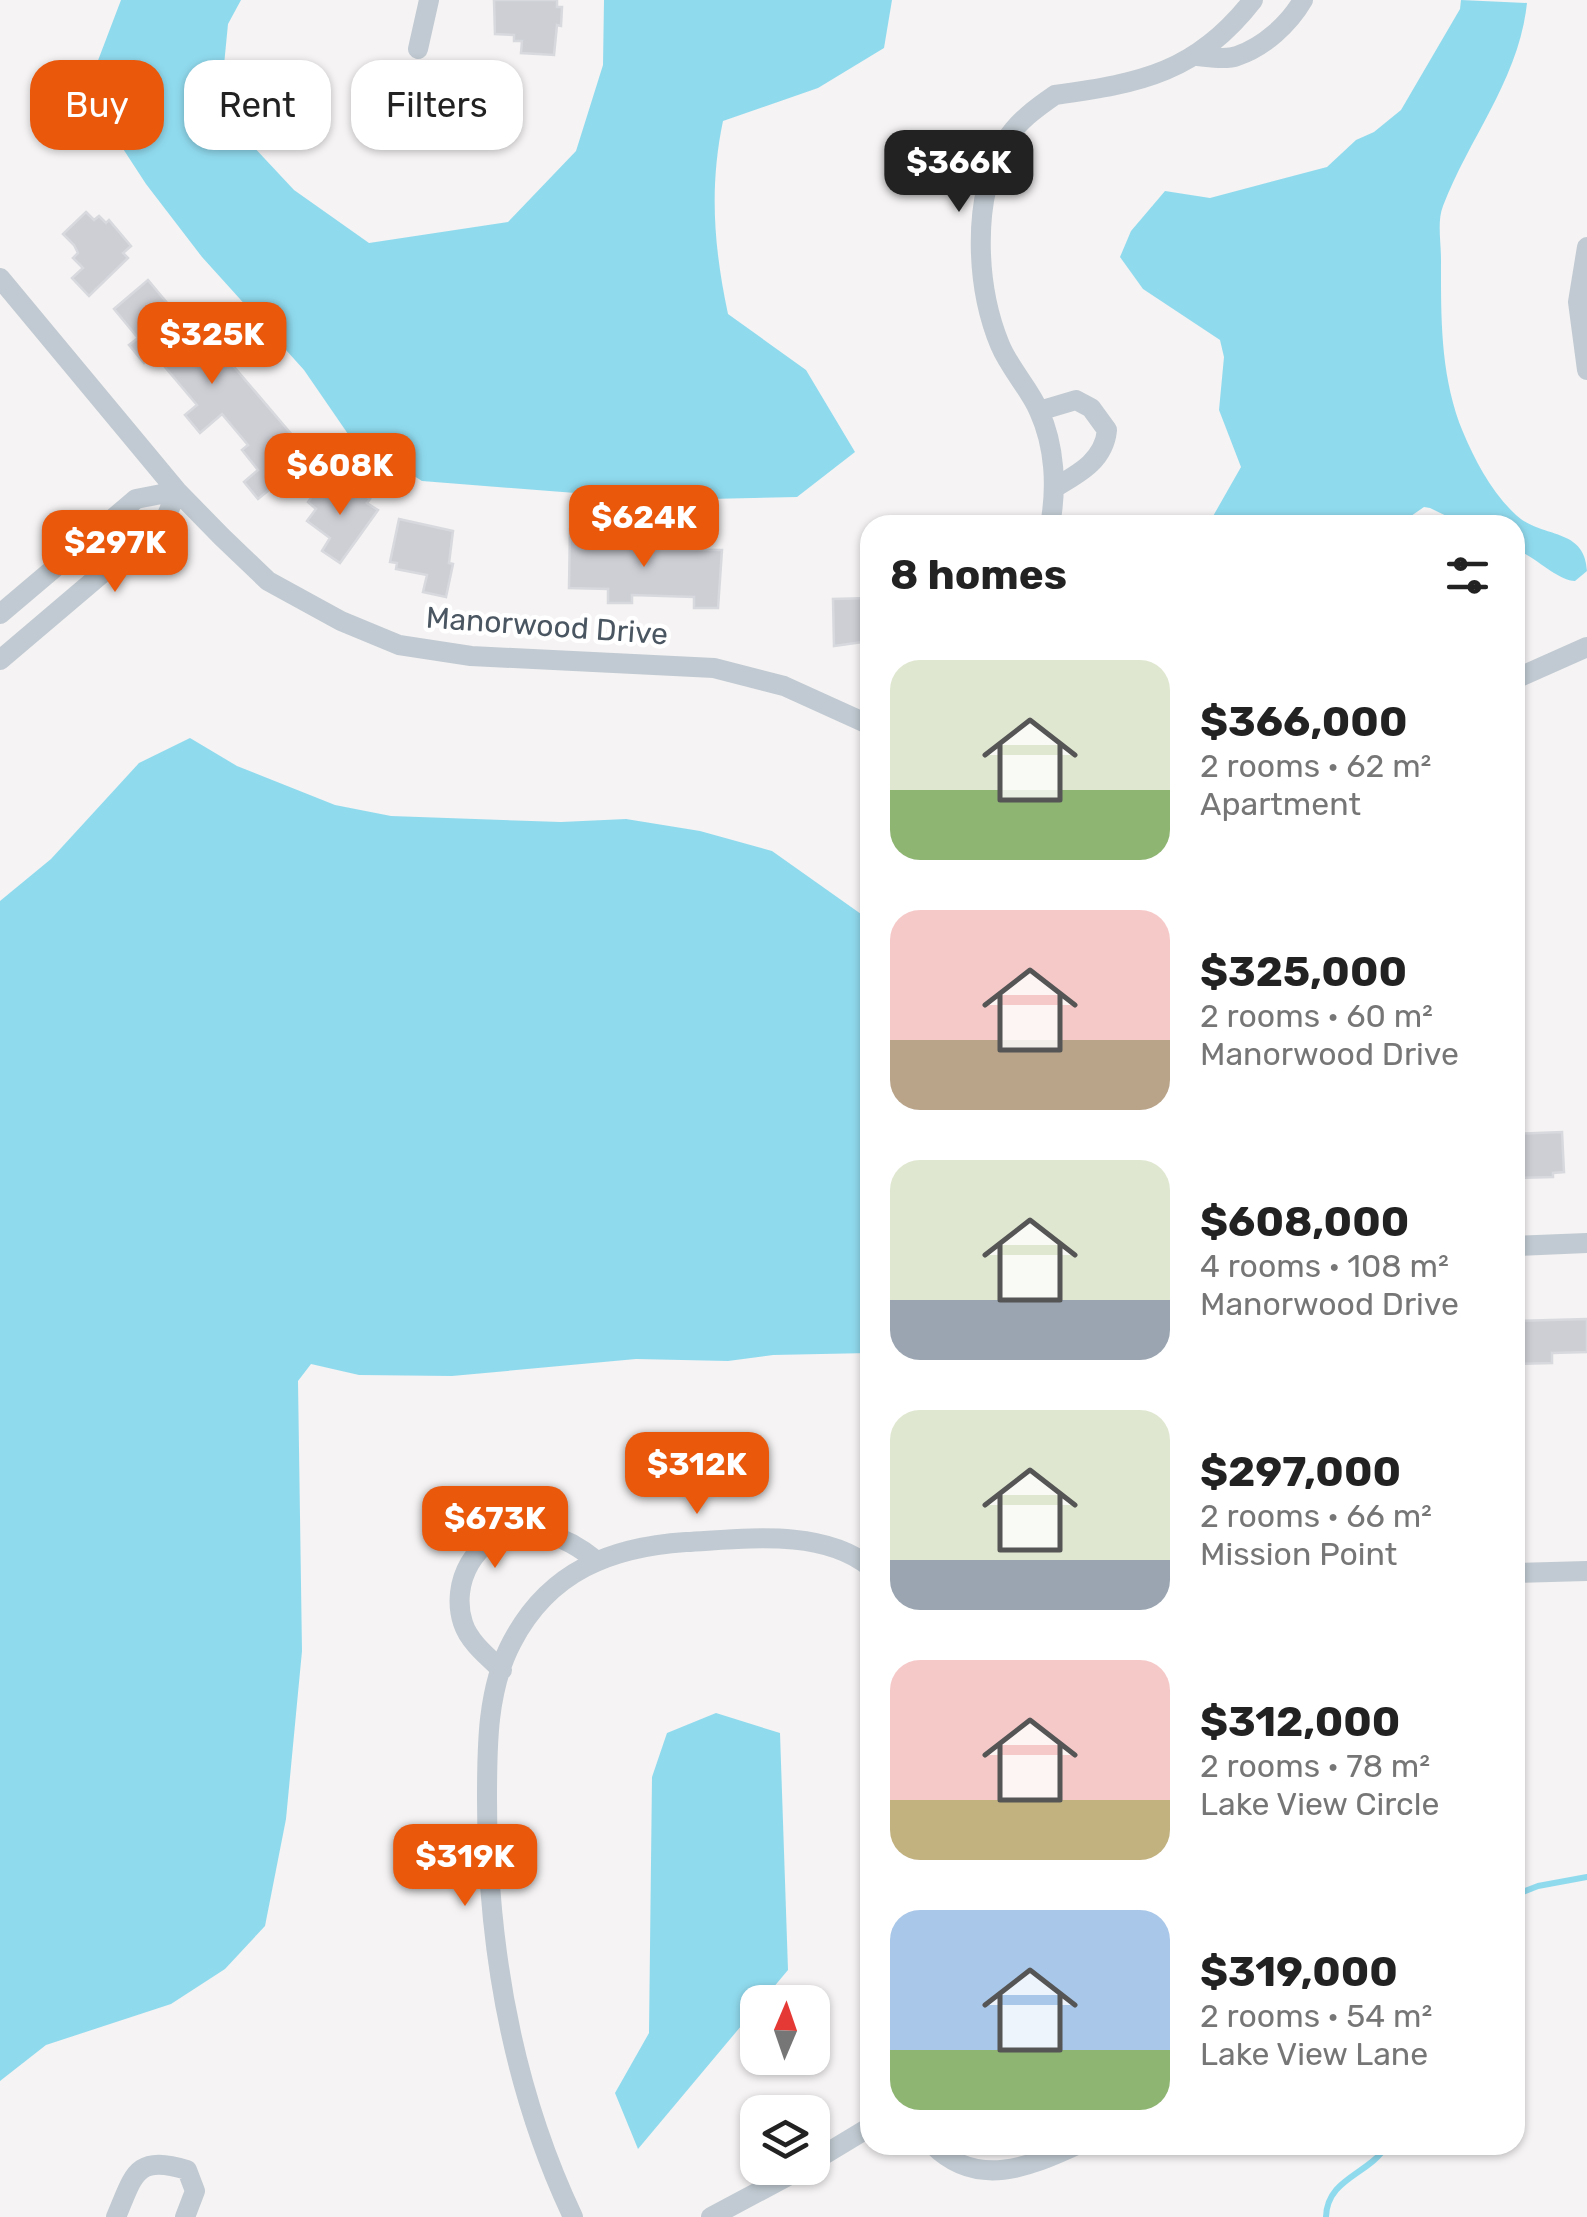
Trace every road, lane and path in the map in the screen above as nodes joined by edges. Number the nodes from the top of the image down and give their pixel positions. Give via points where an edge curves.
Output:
1 (429, 0) edge
2 (1254, 0) edge
3 (1303, 0) edge
4 (418, 49) dead end
5 (1197, 56) junction
6 (1587, 247) edge
7 (0, 278) edge
8 (1587, 370) edge
9 (1040, 411) junction
10 (1054, 488) junction
11 (177, 491) junction
12 (1051, 515) edge
13 (0, 614) edge
14 (1587, 647) edge
15 (0, 660) edge
16 (1525, 675) edge
17 (860, 720) edge
18 (1587, 1243) edge
19 (1525, 1246) edge
20 (860, 1559) edge
21 (596, 1561) junction
22 (1587, 1571) edge
23 (1525, 1573) edge
24 (502, 1670) junction
25 (860, 2133) edge
26 (830, 2151) edge
27 (948, 2155) edge
28 (1056, 2155) edge
29 (771, 2185) edge
30 (116, 2217) edge
31 (185, 2217) edge
32 (573, 2217) edge
33 (711, 2217) edge

1 - 4 street
2 - 5 street
3 - 5 street via 1270,38 1234,58
5 - 9 street via 1152,76 1056,95 1022,121 998,154 984,204 984,284 1000,344
6 - 8 street via 1578,302
7 - 11 street, Manorwood Drive
9 - 10 street
9 - 10 street via 1076,400 1107,430 1094,462
10 - 12 street
11 - 13 street via 136,499
11 - 15 street via 165,520
11 - 17 street, Manorwood Drive via 268,581 399,645 471,656 714,668 784,686
14 - 16 street
18 - 19 street
20 - 21 street via 817,1543 748,1538 639,1545
21 - 24 street via 538,1606 512,1642
21 - 24 street via 574,1542 548,1535 518,1531 484,1544 465,1568 459,1600 464,1626
22 - 23 street
24 - 32 street via 487,1752 488,1892 526,2095
25 - 26 street
27 - 28 street via 1004,2172
29 - 33 street
30 - 31 street via 133,2176 146,2164 162,2162 186,2170 194,2191

